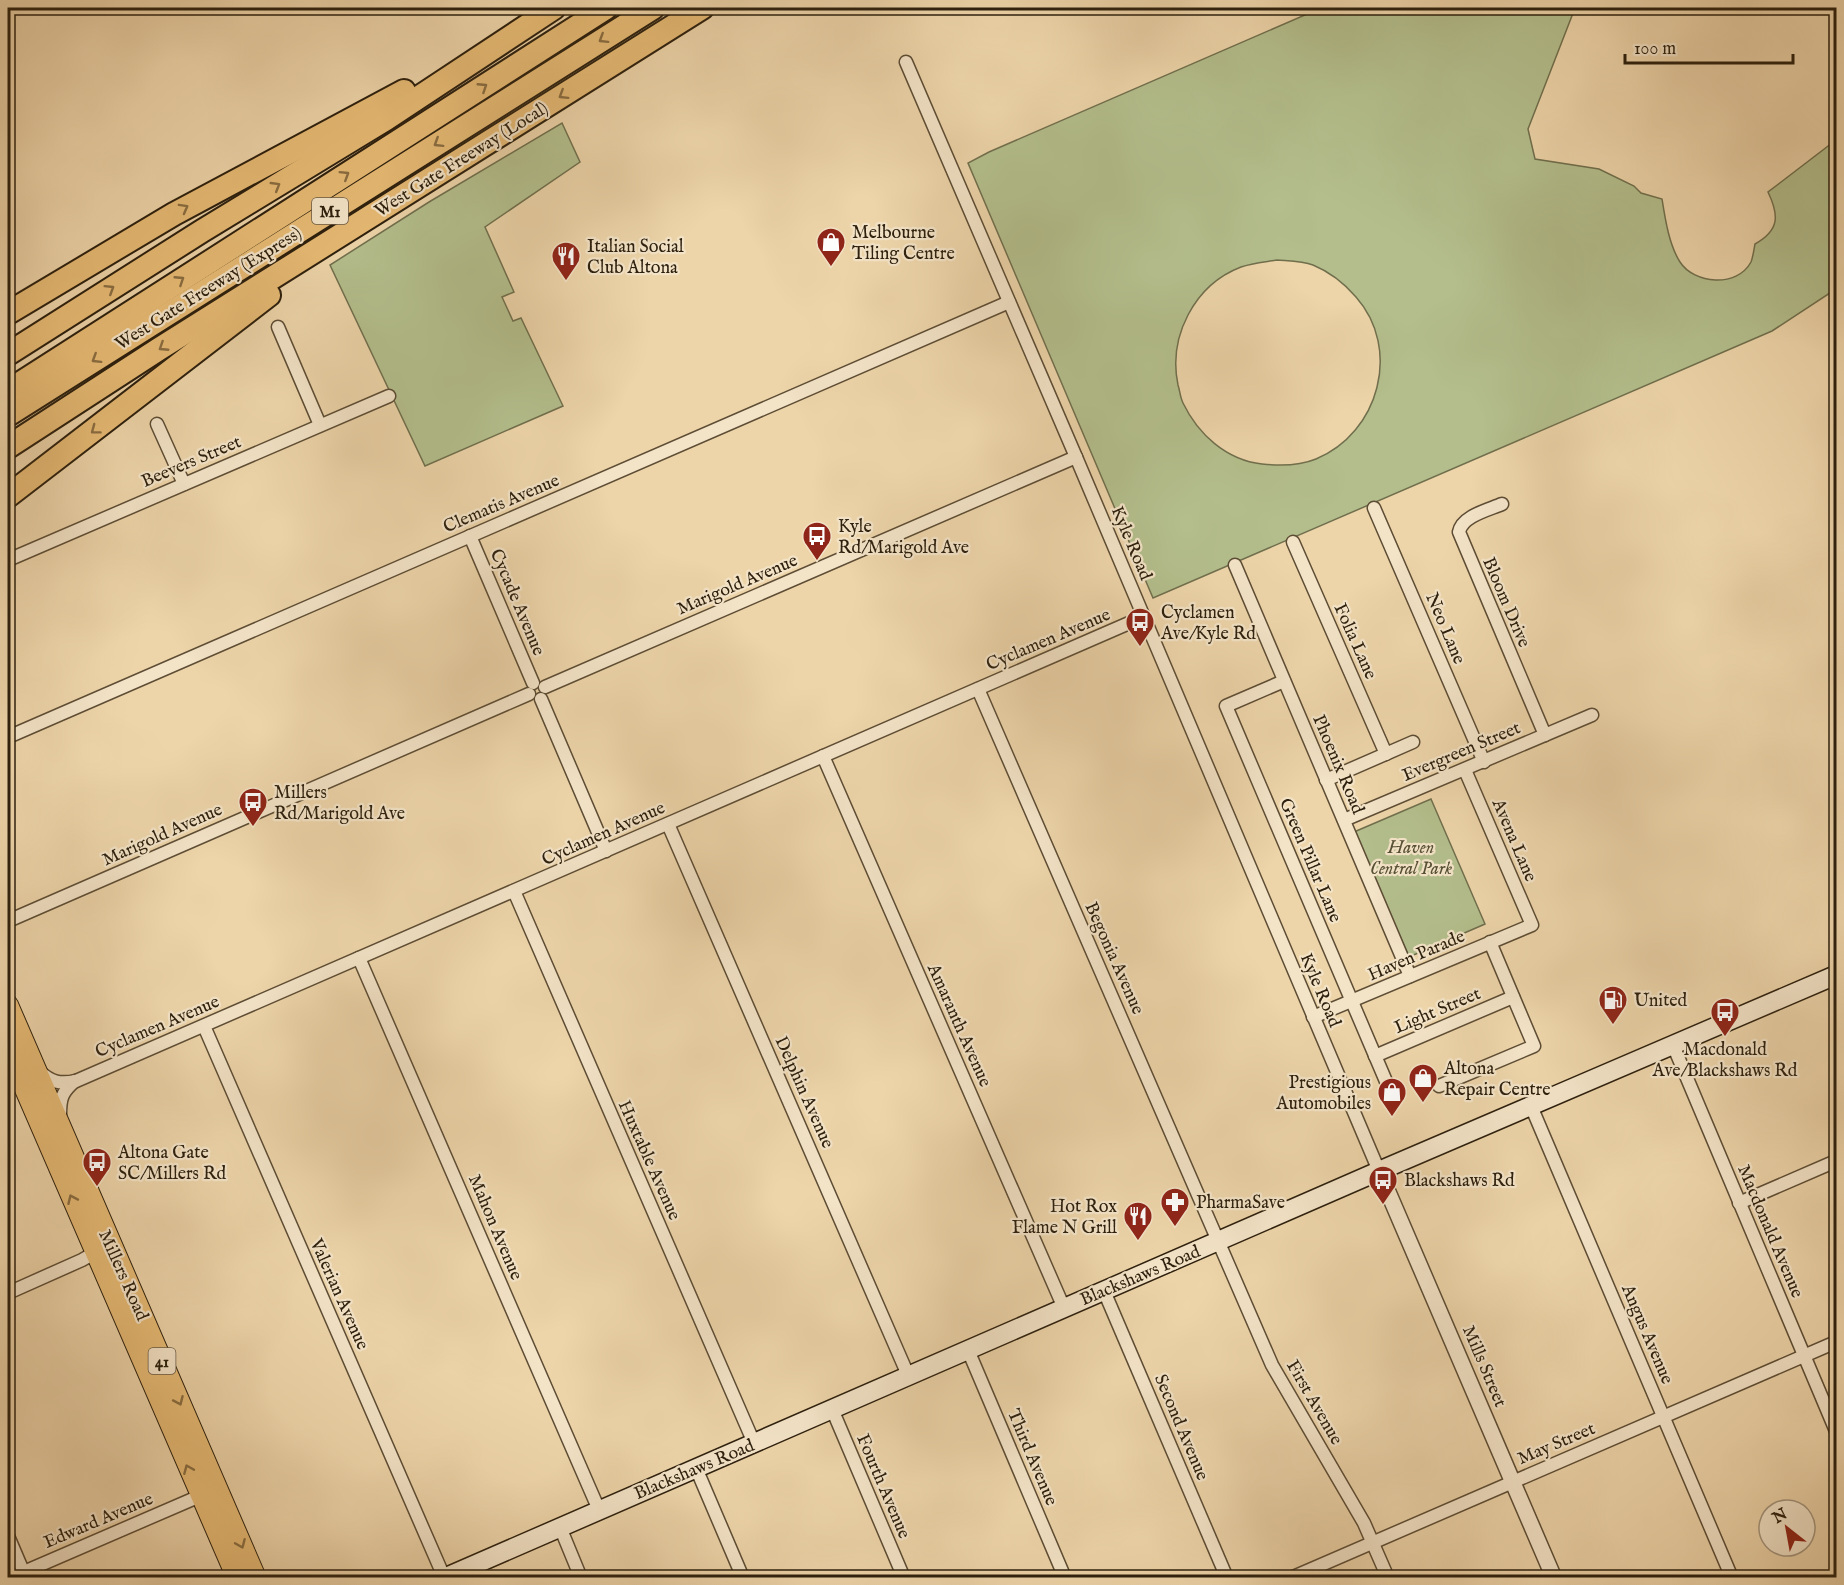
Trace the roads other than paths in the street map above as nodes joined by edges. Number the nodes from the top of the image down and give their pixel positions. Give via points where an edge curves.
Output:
1 (552, 8) edge
2 (606, 8) edge
3 (653, 8) edge
4 (702, 8) edge
5 (906, 62) dead end
6 (372, 215) junction
7 (1009, 302) junction
8 (8, 313) edge
9 (278, 327) dead end
10 (8, 354) edge
11 (8, 391) edge
12 (389, 396) dead end
13 (8, 415) edge
14 (158, 424) dead end
15 (320, 425) junction
16 (8, 447) edge
17 (1076, 457) junction
18 (184, 484) junction
19 (13, 493) edge
20 (1502, 504) dead end
21 (1374, 508) dead end
22 (470, 536) junction
23 (1293, 542) dead end
24 (8, 560) edge
25 (1235, 565) dead end
26 (1143, 617) junction
27 (1284, 681) junction
28 (978, 689) junction
29 (537, 691) junction
30 (1592, 715) dead end
31 (1545, 735) junction
32 (8, 737) edge
33 (1413, 742) dead end
34 (1386, 754) junction
35 (823, 756) junction
36 (1484, 762) junction
37 (1465, 770) junction
38 (1326, 780) junction
39 (1344, 820) junction
40 (668, 824) junction
41 (606, 851) junction
42 (513, 891) junction
43 (8, 921) edge
44 (1532, 925) joint
45 (1490, 942) junction
46 (359, 958) junction
47 (1836, 975) edge
48 (1410, 976) junction
49 (1513, 997) junction
50 (1352, 1001) junction
51 (8, 1005) edge
52 (1313, 1017) junction
53 (204, 1026) junction
54 (1673, 1045) junction
55 (8, 1050) edge
56 (1375, 1056) junction
57 (35, 1068) junction
58 (76, 1081) junction
59 (1388, 1086) dead end
60 (1439, 1086) dead end
61 (1531, 1106) junction
62 (61, 1127) junction
63 (1836, 1161) edge
64 (1379, 1171) junction
65 (1739, 1203) junction
66 (96, 1213) junction
67 (1218, 1241) junction
68 (96, 1252) junction
69 (1104, 1291) junction
70 (8, 1293) edge
71 (1064, 1308) junction
72 (1836, 1342) edge
73 (968, 1350) junction
74 (1805, 1356) junction
75 (908, 1376) junction
76 (832, 1409) junction
77 (1664, 1417) junction
78 (1836, 1431) edge
79 (754, 1443) junction
80 (696, 1468) junction
81 (1513, 1481) junction
82 (200, 1496) junction
83 (599, 1510) junction
84 (560, 1527) junction
85 (8, 1536) edge
86 (1373, 1542) junction
87 (24, 1572) junction
88 (444, 1577) edge
89 (10, 1578) edge
90 (237, 1578) edge
91 (256, 1578) edge
92 (581, 1578) edge
93 (743, 1578) edge
94 (904, 1578) edge
95 (1065, 1578) edge
96 (1227, 1578) edge
97 (1291, 1578) edge
98 (1388, 1578) edge
99 (1554, 1578) edge
100 (1732, 1578) edge

8 -> 1 highway via 174,214
10 -> 1 highway via 386,119
11 -> 2 highway, West Gate Freeway (Express) / M1
3 -> 13 highway, West Gate Freeway (Express) / M1
4 -> 6 highway, West Gate Freeway (Local) / M1
5 - 7 street, Kyle Road
6 -> 16 highway, West Gate Freeway (Local) / M1
6 -> 19 highway
7 - 17 street, Kyle Road
7 - 22 street, Clematis Avenue
9 - 15 street
12 - 15 street, Beevers Street
14 - 18 street
15 - 18 street, Beevers Street
17 - 26 street, Kyle Road
17 - 29 street, Marigold Avenue
18 - 24 street, Beevers Street
20 - 31 street, Bloom Drive via 1470,518 1459,532
21 - 36 street, Neo Lane
22 - 29 street, Cycade Avenue
22 - 32 street, Clematis Avenue
23 - 34 street, Folia Lane
25 - 27 street, Phoenix Road
26 - 28 street, Cyclamen Avenue
26 - 52 street, Kyle Road
27 - 38 street, Phoenix Road
27 - 50 street, Green Pillar Lane via 1226,706
28 - 35 street, Cyclamen Avenue
28 - 67 street, Begonia Avenue
29 - 41 street, Cycade Avenue
29 - 43 street, Marigold Avenue
30 - 31 street, Evergreen Street
31 - 36 street, Evergreen Street
33 - 34 street
34 - 38 street
35 - 40 street, Cyclamen Avenue
35 - 71 street, Amaranth Avenue
36 - 37 street, Evergreen Street
37 - 39 street, Evergreen Street
37 - 44 street, Avena Lane
38 - 39 street, Phoenix Road
39 - 48 street, Phoenix Road
40 - 41 street, Cyclamen Avenue
40 - 75 street, Delphin Avenue
41 - 42 street, Cyclamen Avenue
42 - 46 street, Cyclamen Avenue
42 - 79 street, Huxtable Avenue
44 - 45 street, Haven Parade
45 - 48 street, Haven Parade
45 - 49 street
46 - 53 street, Cyclamen Avenue
46 - 83 street, Mahon Avenue
47 - 54 main road, Blackshaws Road
48 - 50 street, Haven Parade
49 - 56 street, Light Street
49 - 60 street via 1534,1046
50 - 52 street, Haven Parade
50 - 56 street, Green Pillar Lane
51 - 57 main road, Millers Road / 41
52 - 64 street, Kyle Road
53 - 58 street, Cyclamen Avenue
53 - 88 street, Valerian Avenue
54 - 61 main road, Blackshaws Road
54 - 65 street, Macdonald Avenue
68 -> 55 main road, Millers Road / 41
56 - 59 street, Green Pillar Lane
57 - 58 street, Cyclamen Avenue via 57,1083
57 - 62 main road, Millers Road / 41
58 - 62 street via 60,1100
61 - 64 main road, Blackshaws Road
61 - 77 street, Angus Avenue
62 - 66 main road, Millers Road / 41
63 - 65 street
64 - 67 main road, Blackshaws Road
64 - 81 street, Mills Street
65 - 74 street, Macdonald Avenue
66 - 68 street
66 -> 91 main road, Millers Road / 41
67 - 69 main road, Blackshaws Road
67 - 86 street, First Avenue via 1272,1365
68 - 70 street
82 -> 68 main road, Millers Road / 41
69 - 71 main road, Blackshaws Road
69 - 96 street, Second Avenue
71 - 73 main road, Blackshaws Road
72 - 74 street, May Street
73 - 75 main road, Blackshaws Road
73 - 95 street, Third Avenue
74 - 77 street, May Street
74 - 78 street, Macdonald Avenue
75 - 76 main road, Blackshaws Road
76 - 79 main road, Blackshaws Road
76 - 94 street, Fourth Avenue
77 - 81 street, May Street
77 - 100 street, Angus Avenue
79 - 80 main road, Blackshaws Road
80 - 83 main road, Blackshaws Road
80 - 93 street
81 - 86 street, May Street
81 - 99 street, Mills Street
82 - 87 street, Edward Avenue
82 - 90 main road, Millers Road / 41
83 - 84 main road, Blackshaws Road
84 - 88 main road, Blackshaws Road
84 - 92 street
85 - 87 street
86 - 97 street, May Street
86 - 98 street, First Avenue
87 - 89 street, Edward Avenue

